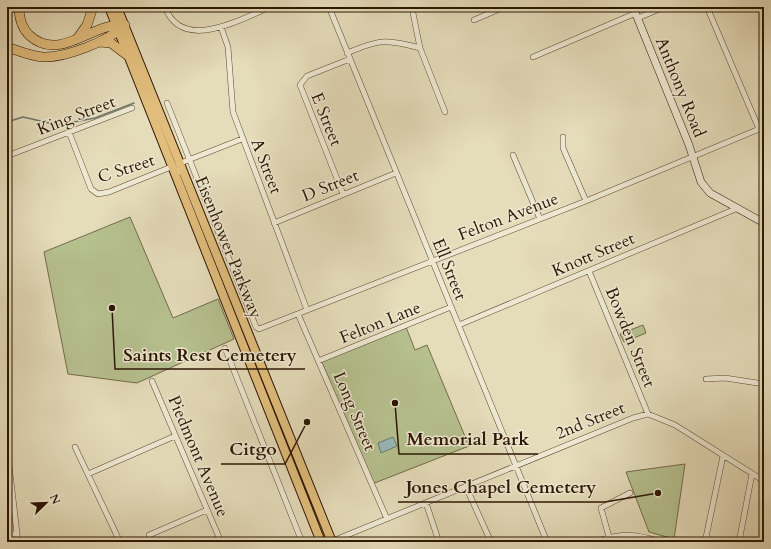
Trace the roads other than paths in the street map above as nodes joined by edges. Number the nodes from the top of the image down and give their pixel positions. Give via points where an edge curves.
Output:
1 (19, 7) edge
2 (93, 7) edge
3 (109, 7) edge
4 (117, 7) edge
5 (165, 7) edge
6 (270, 7) edge
7 (329, 7) edge
8 (504, 7) edge
9 (664, 7) edge
10 (707, 7) edge
11 (636, 12) edge
12 (413, 13) dead end
13 (474, 20) dead end
14 (120, 27) junction
15 (221, 27) junction
16 (76, 40) junction
17 (96, 42) junction
18 (7, 47) edge
19 (420, 48) junction
20 (347, 53) junction
21 (127, 55) junction
22 (533, 57) dead end
23 (350, 59) junction
24 (166, 103) dead end
25 (132, 108) dead end
26 (445, 112) dead end
27 (762, 128) edge
28 (69, 132) junction
29 (563, 137) dead end
30 (242, 139) junction
31 (513, 155) dead end
32 (7, 156) edge
33 (692, 156) junction
34 (189, 160) junction
35 (175, 166) junction
36 (396, 173) junction
37 (343, 194) junction
38 (586, 201) junction
39 (738, 208) junction
40 (540, 219) junction
41 (274, 223) junction
42 (764, 223) edge
43 (432, 261) junction
44 (589, 271) junction
45 (451, 307) junction
46 (307, 310) junction
47 (298, 314) junction
48 (459, 326) junction
49 (225, 348) dead end
50 (318, 362) junction
51 (706, 379) dead end
52 (152, 381) dead end
53 (764, 384) edge
54 (648, 414) junction
55 (175, 436) junction
56 (7, 447) edge
57 (75, 447) dead end
58 (723, 456) junction
59 (516, 466) junction
60 (88, 474) junction
61 (752, 474) junction
62 (764, 480) edge
63 (466, 487) junction
64 (630, 493) dead end
65 (426, 503) junction
66 (207, 510) junction
67 (387, 519) junction
68 (17, 534) junction
69 (7, 535) edge
70 (149, 535) dead end
71 (609, 537) junction
72 (18, 542) edge
73 (120, 542) edge
74 (221, 542) edge
75 (302, 542) edge
76 (321, 542) edge
77 (331, 542) edge
78 (439, 542) edge
79 (491, 542) edge
80 (547, 542) edge
81 (595, 542) edge
82 (662, 542) edge
83 (706, 542) edge
84 (739, 542) edge

1 - 16 highway via 20,21 28,33 38,41 57,46
2 - 16 highway via 87,25
3 - 14 main road, Eisenhower Parkway
4 - 14 main road, Eisenhower Parkway
5 - 15 street via 172,19 187,29 202,32
6 - 15 street
7 - 20 street, Ell Street
8 - 13 street
9 - 11 street
10 - 27 street
11 - 22 street
11 - 33 street, Anthony Road
12 - 19 street
14 - 16 highway
14 - 17 highway
14 - 21 main road, Eisenhower Parkway
14 - 35 main road, Eisenhower Parkway
15 - 30 street, A Street via 228,47 233,112
17 - 18 highway via 64,55 48,57 35,56
17 - 21 highway via 111,43
19 - 20 street via 390,41 373,42
19 - 26 street
20 - 23 street, Ell Street
21 - 35 main road, Eisenhower Parkway via 168,158
23 - 36 street, Ell Street
23 - 37 street, E Street via 307,76 300,85
24 - 34 street
25 - 28 street, King Street
27 - 33 street, Felton Avenue
28 - 32 street, King Street
28 - 35 street, C Street via 91,189 98,194
29 - 38 street via 563,148
30 - 34 street, C Street
30 - 41 street, A Street
31 - 40 street
33 - 38 street, Felton Avenue
33 - 39 street, Anthony Road via 704,188 710,194
34 - 35 street, C Street
34 - 47 street, Felton Avenue via 256,327 262,329
35 - 76 main road, Eisenhower Parkway
35 - 77 main road, Eisenhower Parkway via 183,173
36 - 37 street, D Street
36 - 43 street, Ell Street
37 - 41 street, D Street
38 - 40 street, Felton Avenue
39 - 42 street, Anthony Road
39 - 44 street, Knott Street
40 - 43 street, Felton Avenue
41 - 46 street, A Street
43 - 45 street, Ell Street
43 - 46 street, Felton Avenue
44 - 48 street, Knott Street
44 - 54 street, Bowden Street
45 - 48 street, Ell Street
45 - 50 street, Felton Lane
46 - 47 street, Felton Avenue
47 - 50 street, Long Street
48 - 59 street, Ell Street
49 - 75 street
50 - 67 street, Long Street
51 - 53 street via 725,378
52 - 55 street, Piedmont Avenue
54 - 58 street, 2nd Street via 675,424
54 - 59 street, 2nd Street
55 - 60 street
55 - 66 street, Piedmont Avenue
56 - 68 street
57 - 60 street
58 - 61 street, 2nd Street
58 - 83 street
59 - 63 street, 2nd Street
59 - 80 street, Ell Street
60 - 73 street
61 - 62 street, 2nd Street
61 - 84 street
63 - 65 street, 2nd Street
63 - 79 street
64 - 71 street via 601,508
65 - 67 street, 2nd Street
65 - 78 street
66 - 70 street
66 - 74 street, Piedmont Avenue
67 - 77 street, 2nd Street
68 - 69 street
68 - 72 street
71 - 81 street
71 - 82 street via 637,535

